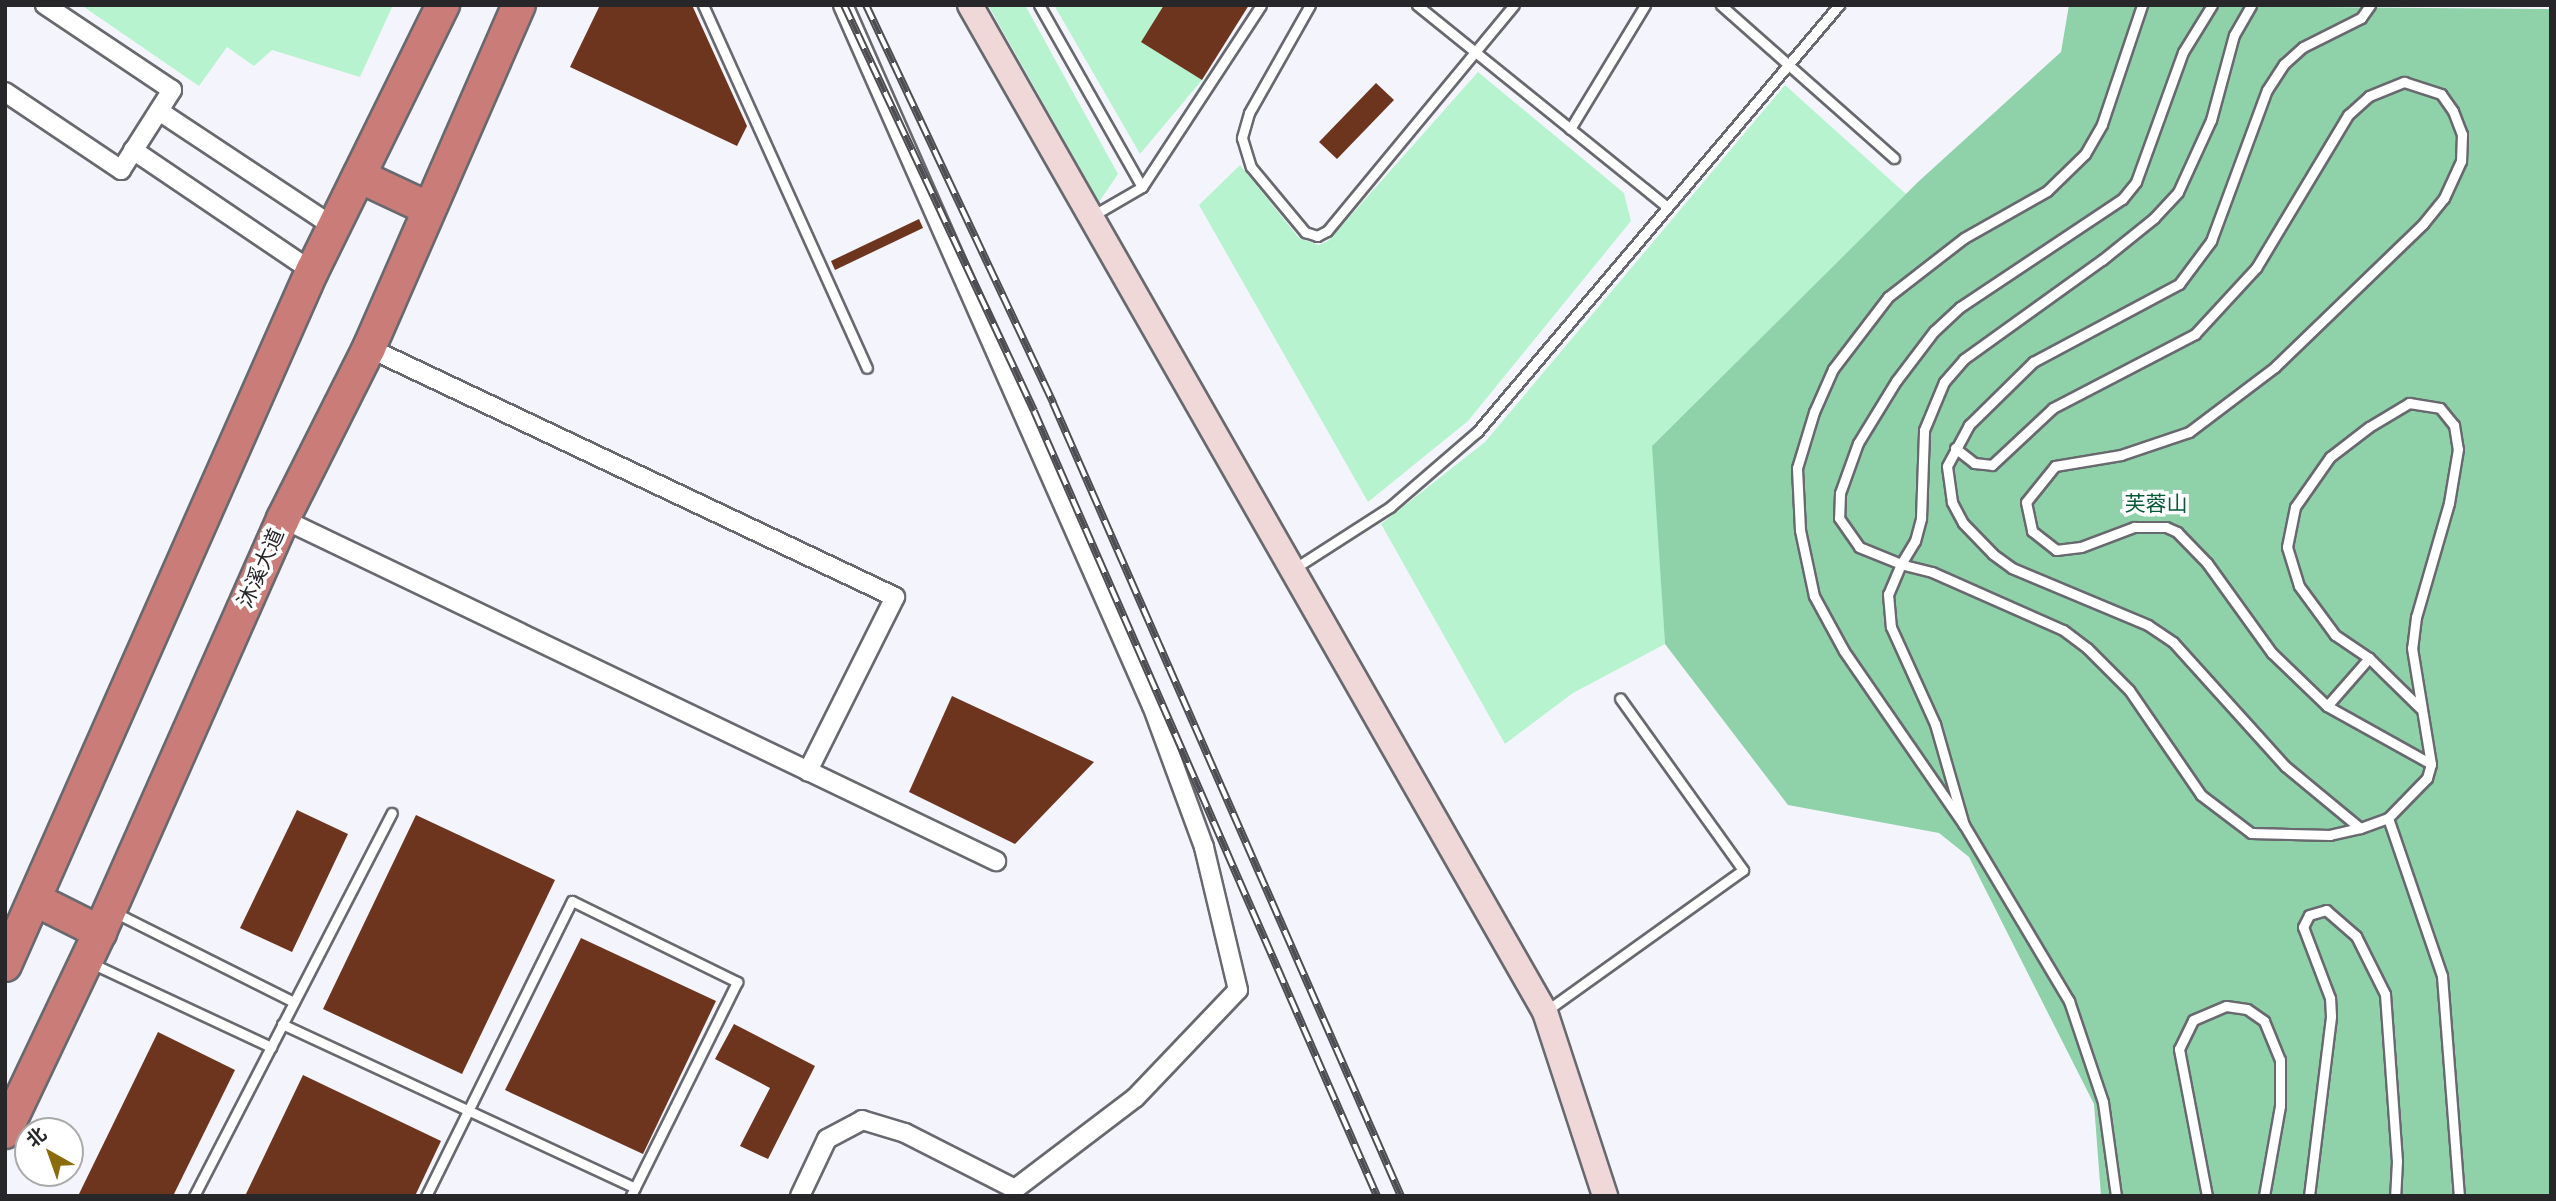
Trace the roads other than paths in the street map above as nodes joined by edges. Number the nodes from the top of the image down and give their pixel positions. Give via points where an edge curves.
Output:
1 (45, 5) edge
2 (443, 5) edge
3 (519, 5) edge
4 (703, 5) edge
5 (843, 5) edge
6 (970, 5) edge
7 (1039, 5) edge
8 (1261, 5) edge
9 (1310, 5) edge
10 (1418, 5) edge
11 (1514, 5) edge
12 (1645, 5) edge
13 (1721, 5) edge
14 (1839, 5) edge
15 (2142, 5) edge
16 (2212, 5) edge
17 (2252, 5) edge
18 (2370, 5) edge
19 (1477, 54) junction
20 (1788, 62) junction
21 (5, 92) edge
22 (159, 111) junction
23 (1570, 129) junction
24 (133, 150) junction
25 (1894, 158) dead end
26 (359, 176) junction
27 (1142, 187) junction
28 (1666, 206) junction
29 (429, 209) junction
30 (1090, 217) junction
31 (334, 227) junction
32 (312, 271) junction
33 (369, 348) junction
34 (867, 368) dead end
35 (1955, 448) junction
36 (283, 519) junction
37 (1901, 564) junction
38 (1291, 570) junction
39 (2369, 658) junction
40 (1620, 698) dead end
41 (2327, 706) junction
42 (2420, 708) junction
43 (2431, 764) junction
44 (808, 771) junction
45 (392, 813) dead end
46 (2388, 818) junction
47 (1964, 825) junction
48 (2360, 828) junction
49 (996, 861) dead end
50 (36, 900) junction
51 (104, 921) junction
52 (87, 961) junction
53 (5, 965) edge
54 (294, 1002) junction
55 (1545, 1012) junction
56 (282, 1024) junction
57 (271, 1047) junction
58 (468, 1111) junction
59 (5, 1132) edge
60 (633, 1192) edge
61 (194, 1196) edge
62 (426, 1196) edge
63 (800, 1196) edge
64 (1605, 1196) edge
65 (2116, 1196) edge
66 (2207, 1196) edge
67 (2264, 1196) edge
68 (2309, 1196) edge
69 (2395, 1196) edge
70 (2459, 1196) edge

1 - 22 street via 172,90
2 - 26 highway
3 - 29 highway, 沐溪大道
4 - 34 lane
5 - 63 street via 1152,706 1204,847 1238,990 1135,1098 1015,1189 905,1133 862,1120 827,1139
6 - 30 main road
7 - 27 lane
8 - 27 lane
9 - 19 lane via 1249,113 1242,138 1251,167 1310,234 1327,231
10 - 19 lane
11 - 19 lane
12 - 23 lane
13 - 20 lane
14 - 20 lane
15 - 47 lane via 2102,124 2085,154 2047,191 1964,238 1888,297 1833,369 1797,468 1800,530 1814,596 1844,651
16 - 37 lane via 2183,52 2136,182 2122,199 1970,300 1934,331 1912,356 1857,443 1844,474 1839,518 1859,547
17 - 37 lane via 2235,35 2211,120 2178,192 2102,260 1992,336 1944,382 1924,430 1921,518
18 - 35 lane via 2361,18 2304,47 2284,64 2262,102 2211,241 2179,284 2033,362 1986,404
19 - 23 lane
20 - 25 lane
20 - 28 lane
21 - 24 street via 121,170
22 - 24 street
22 - 31 street
23 - 28 lane
24 - 32 street
26 - 29 highway
26 - 31 highway
27 - 30 lane
28 - 38 lane via 1477,432 1390,507
29 - 33 highway, 沐溪大道
30 - 38 main road
31 - 32 highway
32 - 50 highway
33 - 36 highway, 沐溪大道
33 - 44 street via 895,597
35 - 41 lane via 1974,463 1992,465 2053,408 2194,334 2256,268 2348,115 2386,86 2404,82 2441,94 2462,134 2461,161 2456,179 2423,224 2275,367 2215,415 2161,444 2055,466 2026,502 2032,531 2056,550 2081,547 2134,527 2166,527 2177,532 2207,563 2272,653
35 - 48 lane via 1947,466 1952,502 1963,523 1993,554 2012,568 2148,625 2173,642 2292,773
36 - 44 street
36 - 51 highway, 沐溪大道
37 - 47 lane via 1888,594 1891,627 1935,724
37 - 48 lane via 1933,572 2063,630 2129,690 2201,795 2251,832 2330,835
38 - 55 main road
39 - 41 lane
39 - 42 lane
39 - 42 lane via 2336,635 2309,604 2291,569 2290,525 2303,490 2330,457 2399,408 2430,404 2454,425 2458,449 2449,503 2416,617 2413,648
40 - 55 lane via 1743,870
41 - 43 lane
42 - 43 lane
43 - 46 lane via 2419,790
44 - 49 street
45 - 54 lane
46 - 48 lane
46 - 70 lane via 2442,976
47 - 65 lane via 2069,1001 2104,1102
50 - 51 highway
50 - 53 highway
51 - 52 highway, 沐溪大道
51 - 54 lane
52 - 57 lane
52 - 59 highway, 沐溪大道
54 - 56 lane
55 - 64 main road
56 - 57 lane
56 - 58 lane
57 - 61 lane
58 - 60 lane
58 - 60 lane via 572,901 737,982
58 - 62 lane
66 - 67 lane via 2179,1049 2193,1020 2226,1006 2247,1009 2264,1021 2280,1060 2280,1106
68 - 69 lane via 2331,1016 2330,998 2303,927 2309,915 2326,910 2357,936 2385,994 2397,1161

